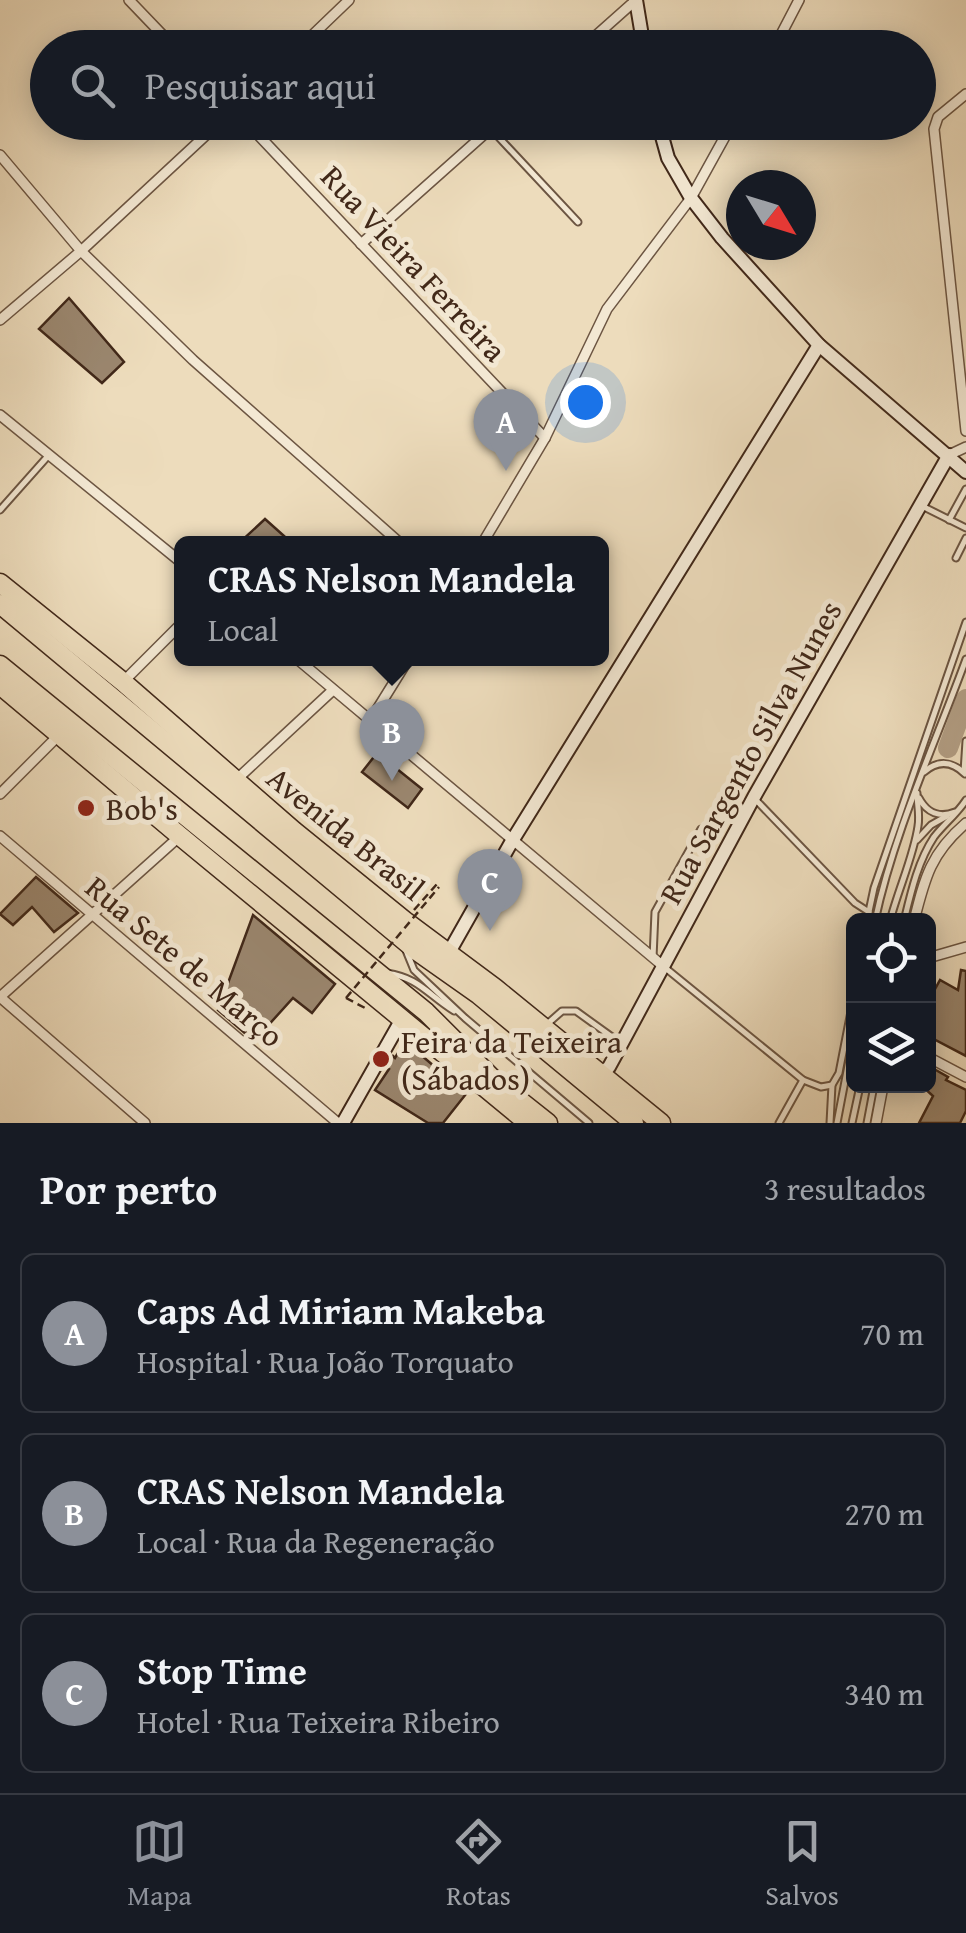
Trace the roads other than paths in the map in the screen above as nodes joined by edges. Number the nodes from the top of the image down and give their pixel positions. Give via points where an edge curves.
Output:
1 (129, 0) edge
2 (349, 0) edge
3 (636, 0) edge
4 (799, 0) edge
5 (158, 30) edge
6 (318, 30) edge
7 (602, 30) edge
8 (641, 30) edge
9 (783, 30) edge
10 (966, 94) edge
11 (936, 122) edge
12 (201, 140) edge
13 (263, 140) edge
14 (478, 140) edge
15 (506, 140) edge
16 (663, 140) edge
17 (722, 140) edge
18 (935, 140) edge
19 (0, 155) edge
20 (691, 198) junction
21 (578, 222) dead end
22 (361, 244) junction
23 (82, 251) junction
24 (0, 320) edge
25 (820, 345) junction
26 (0, 414) edge
27 (966, 431) edge
28 (545, 438) junction
29 (966, 447) edge
30 (49, 455) junction
31 (948, 455) junction
32 (966, 472) edge
33 (966, 489) edge
34 (920, 504) junction
35 (0, 510) edge
36 (949, 520) junction
37 (966, 528) edge
38 (391, 536) edge
39 (487, 536) edge
40 (966, 538) edge
41 (174, 557) edge
42 (956, 558) dead end
43 (0, 583) edge
44 (0, 602) edge
45 (966, 622) edge
46 (174, 632) edge
47 (966, 659) edge
48 (0, 665) edge
49 (305, 666) edge
50 (404, 666) edge
51 (123, 682) junction
52 (0, 684) edge
53 (333, 690) junction
54 (370, 721) junction
55 (60, 734) junction
56 (966, 741) edge
57 (921, 776) junction
58 (965, 776) edge
59 (235, 781) junction
60 (918, 785) junction
61 (0, 794) edge
62 (754, 797) junction
63 (966, 800) edge
64 (958, 810) junction
65 (185, 815) junction
66 (966, 823) edge
67 (701, 829) dead end
68 (294, 831) junction
69 (0, 836) edge
70 (180, 836) junction
71 (512, 841) junction
72 (915, 842) junction
73 (243, 889) junction
74 (869, 912) joint
75 (877, 913) edge
76 (892, 913) edge
77 (906, 913) edge
78 (916, 913) edge
79 (91, 914) junction
80 (402, 929) junction
81 (966, 948) edge
82 (448, 954) junction
83 (936, 956) edge
84 (658, 962) junction
85 (372, 971) junction
86 (0, 997) edge
87 (853, 1003) edge
88 (464, 1018) junction
89 (402, 1019) junction
90 (543, 1028) junction
91 (622, 1043) junction
92 (936, 1061) edge
93 (846, 1068) edge
94 (600, 1075) junction
95 (966, 1077) edge
96 (803, 1080) junction
97 (832, 1085) junction
98 (858, 1093) edge
99 (873, 1093) edge
100 (882, 1093) edge
101 (138, 1121) edge
102 (341, 1123) edge
103 (528, 1123) edge
104 (548, 1123) edge
105 (590, 1123) edge
106 (634, 1123) edge
107 (660, 1123) edge
108 (779, 1123) edge
109 (833, 1123) edge
110 (852, 1123) edge
111 (867, 1123) edge
112 (876, 1123) edge

1 - 5 street
2 - 6 street
3 - 7 street
3 - 8 street
4 - 9 street
10 - 11 street
12 - 23 street
13 - 22 street, Rua Vieira Ferreira
14 - 22 street
15 - 21 lane
16 - 20 street
17 - 20 street
18 - 27 street
19 - 23 street
20 - 25 street
20 - 28 street via 607,309
22 - 28 street, Rua Vieira Ferreira
23 - 24 street
23 - 38 street via 192,360
25 - 31 street
25 - 71 street
26 - 30 street
28 - 39 street
29 - 31 street
30 - 35 lane
30 - 41 street
31 - 32 street
31 - 34 street, Rua Sargento Silva Nunes
33 - 36 lane
34 - 36 lane
34 - 62 street, Rua Sargento Silva Nunes
36 - 37 lane
40 - 42 lane
43 - 51 highway, Avenida Brasil
44 - 68 highway
44 - 80 highway, Avenida Brasil
45 - 74 lane
46 - 51 street
47 - 57 lane
48 - 65 highway
49 - 53 street
50 - 54 street
51 - 59 highway, Avenida Brasil
52 - 55 highway
53 - 54 street
53 - 59 street
54 - 71 street
55 - 61 street
55 - 70 highway
56 - 58 lane
57 - 58 lane via 942,763
57 - 60 lane
59 - 68 highway, Avenida Brasil
60 - 64 lane via 928,810
60 - 72 lane
60 - 75 lane
62 - 74 lane
62 - 84 street, Rua Sargento Silva Nunes
63 - 64 lane
64 - 72 lane
64 - 77 lane via 926,852
65 - 73 highway
65 - 85 highway
66 - 78 street via 934,858
67 - 84 lane via 655,912
68 - 80 highway, Avenida Brasil
69 - 79 street, Rua Sete de Março
70 - 73 highway
70 - 79 street
71 - 82 street
71 - 84 street
72 - 76 lane
73 - 89 highway
79 - 86 street
79 - 102 street, Rua Sete de Março
80 - 82 highway, Avenida Brasil
80 - 88 lane via 414,970
80 - 106 highway, Avenida Brasil
81 - 83 street
82 - 90 highway, Avenida Brasil
84 - 91 street, Rua Sargento Silva Nunes
84 - 96 lane
85 - 88 lane via 408,976
85 - 104 highway
86 - 101 street
87 - 97 lane
88 - 105 lane
89 - 102 street
89 - 103 highway
90 - 91 lane via 576,1010
90 - 94 highway, Avenida Brasil
91 - 94 street, Rua Sargento Silva Nunes
92 - 95 street
93 - 109 lane
94 - 107 highway, Avenida Brasil
96 - 97 lane
96 - 108 lane
97 - 109 lane
98 - 110 lane
99 - 111 lane
100 - 112 street

